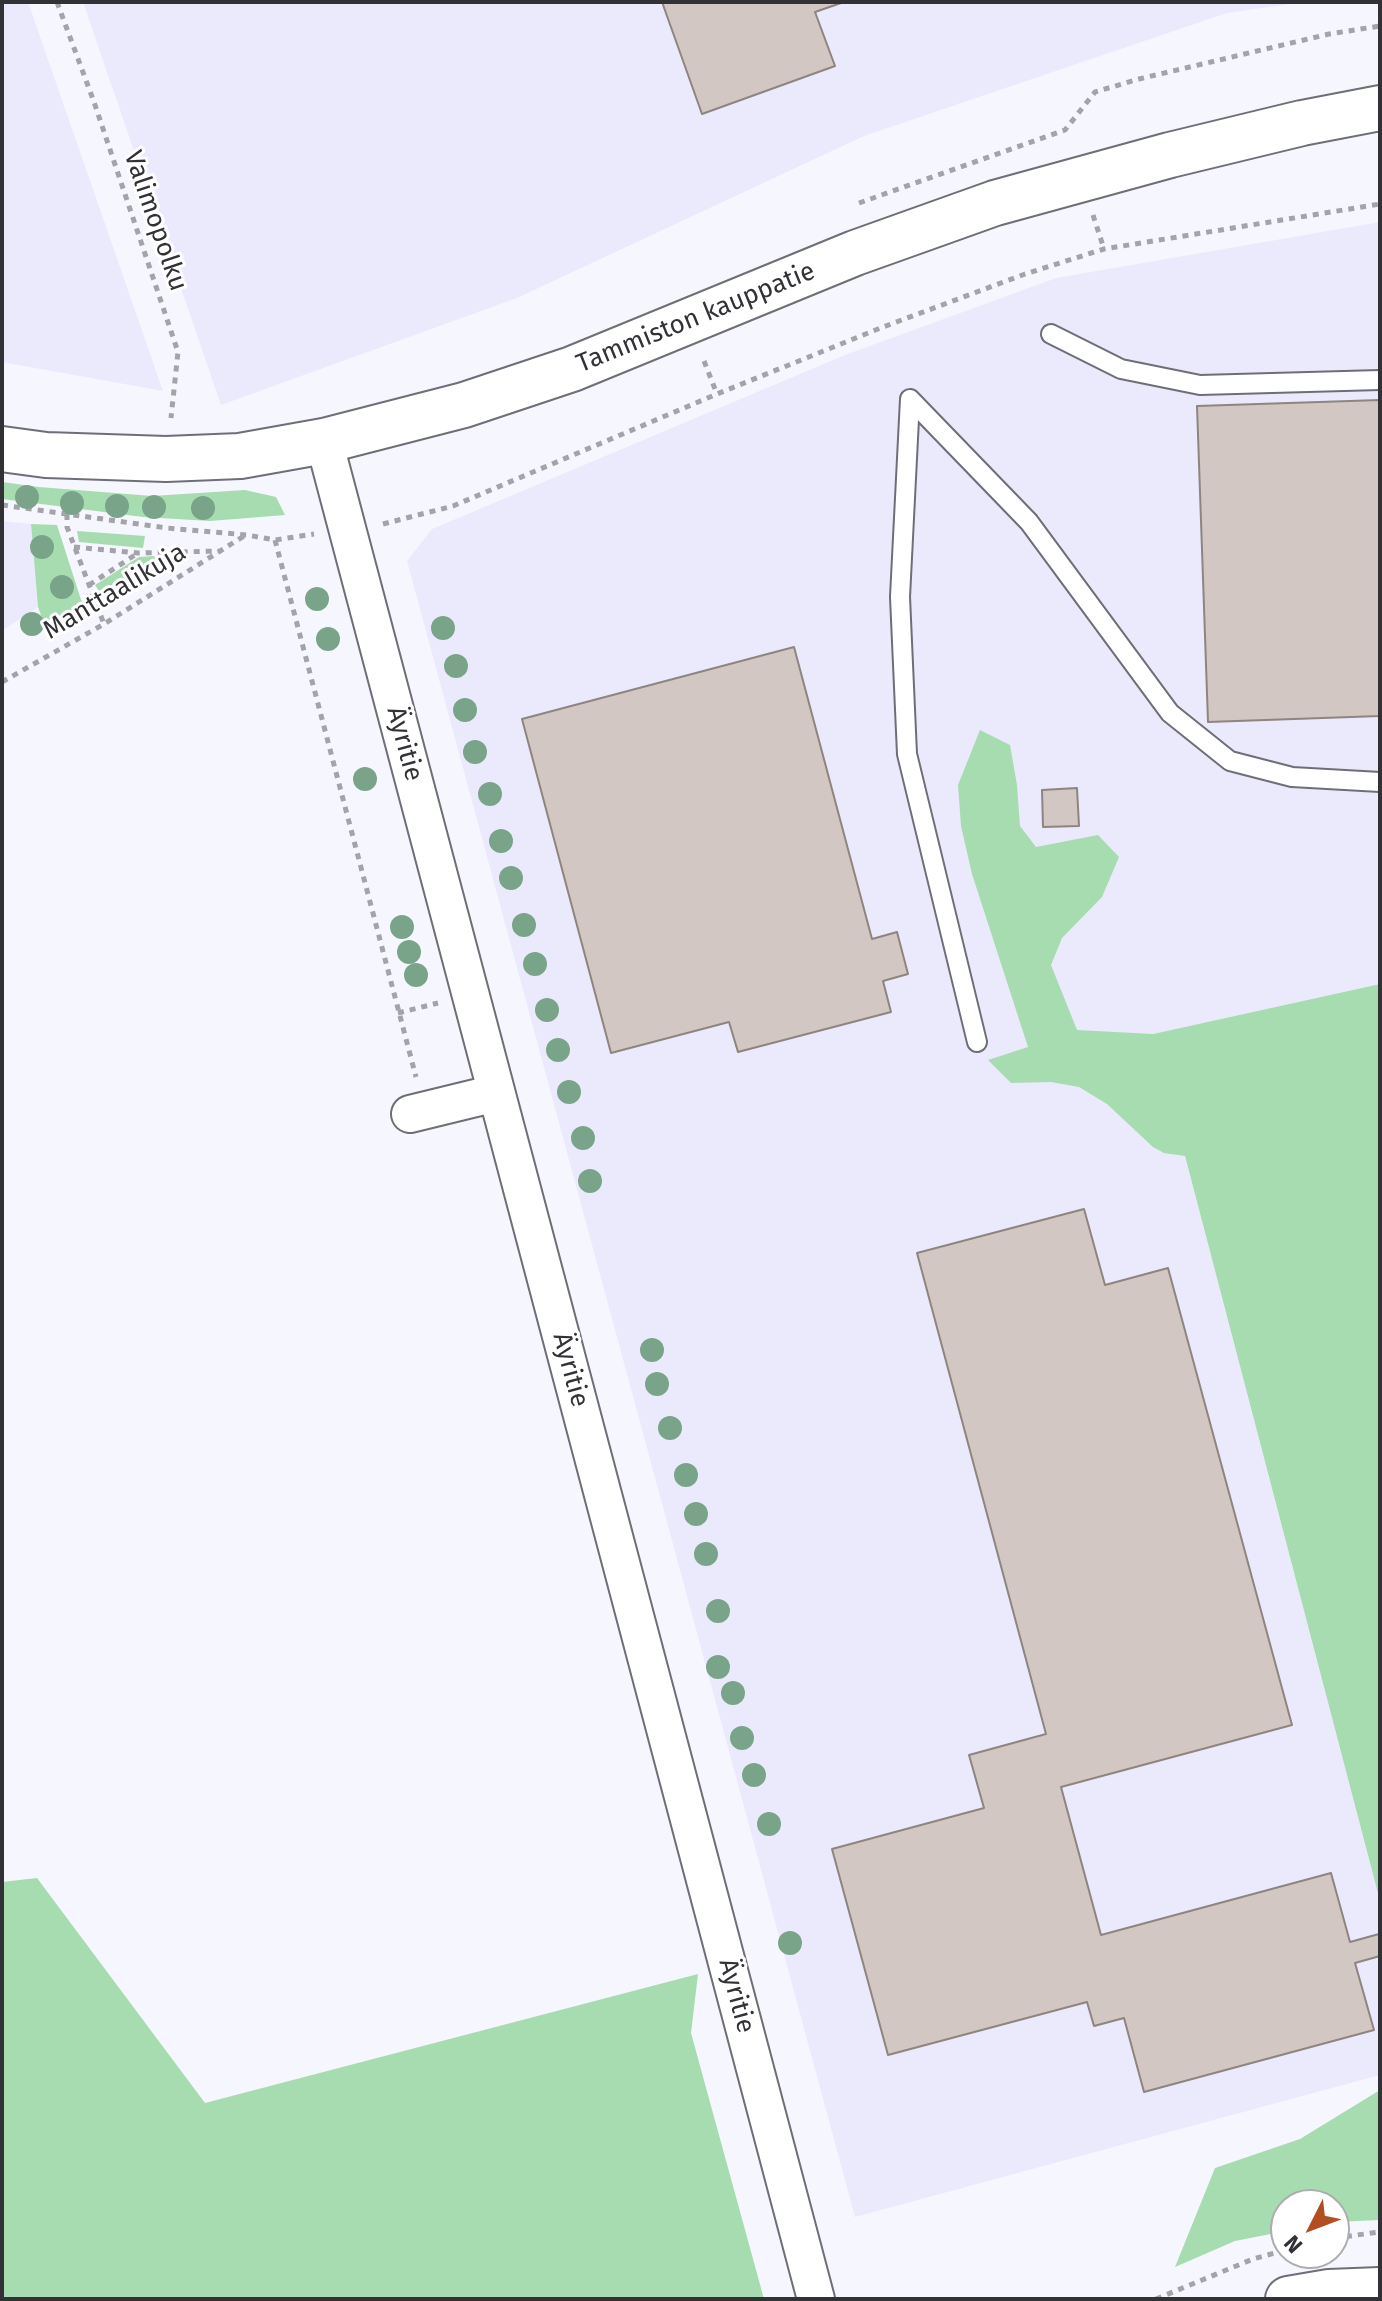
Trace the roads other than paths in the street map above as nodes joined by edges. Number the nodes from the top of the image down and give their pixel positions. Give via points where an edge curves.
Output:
1 (1380, 108) edge
2 (1051, 334) dead end
3 (1380, 380) edge
4 (324, 441) junction
5 (2, 449) edge
6 (1380, 782) edge
7 (977, 1042) dead end
8 (496, 1093) junction
9 (417, 1112) road end
10 (1380, 2290) edge
11 (816, 2299) edge
12 (1288, 2299) edge

1 - 4 main road, Tammiston kauppatie via 1170,155 995,203 855,253 572,369 464,405
2 - 3 lane via 1121,369 1200,385
4 - 5 main road, Tammiston kauppatie via 240,456 166,459
4 - 8 street, Äyritie
6 - 7 lane via 1292,777 1230,761 1182,723 1029,522 910,399 900,597 907,754
8 - 9 street
8 - 11 street, Äyritie
10 - 12 main road

